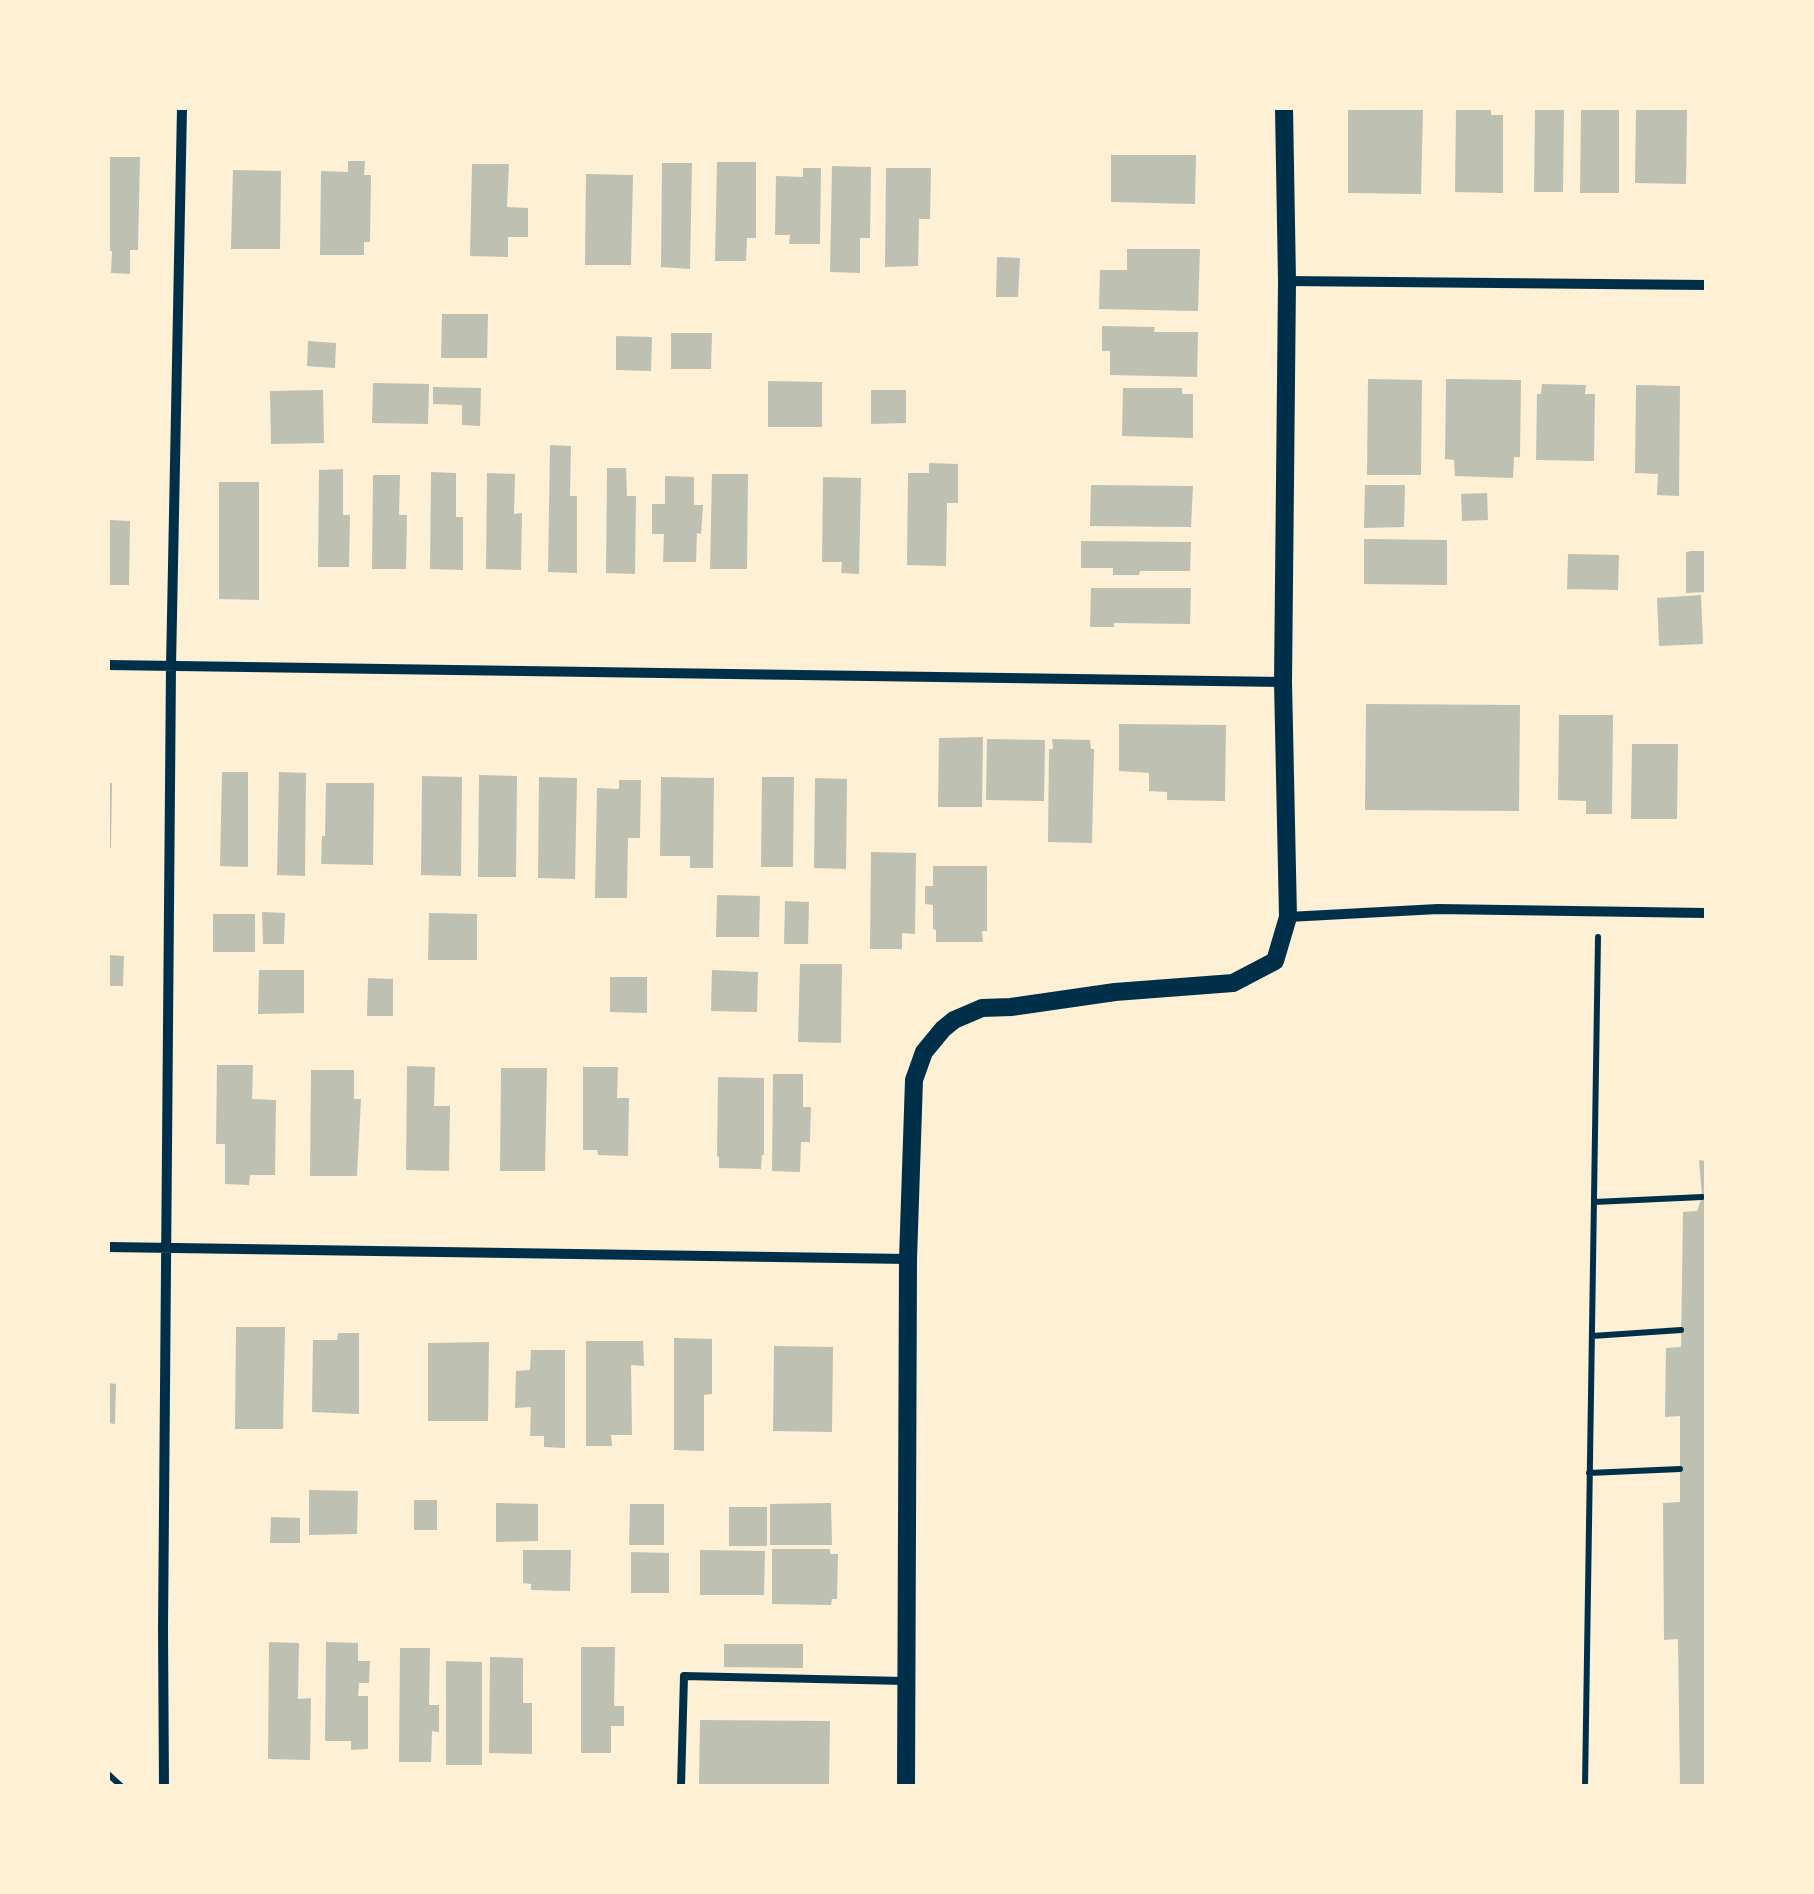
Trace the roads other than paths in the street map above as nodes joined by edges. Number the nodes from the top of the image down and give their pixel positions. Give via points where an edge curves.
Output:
1 (182, 108) edge
2 (1284, 108) edge
3 (1287, 281) junction
4 (1706, 285) edge
5 (108, 665) edge
6 (171, 666) junction
7 (1283, 682) junction
8 (1706, 912) edge
9 (1288, 917) junction
10 (108, 1247) edge
11 (166, 1248) junction
12 (908, 1259) junction
13 (906, 1682) junction
14 (164, 1786) edge
15 (681, 1786) edge
16 (906, 1786) edge

1 - 6 street
2 - 3 street
3 - 4 street
3 - 7 street
5 - 6 street
6 - 7 street
6 - 11 street
7 - 9 street
8 - 9 street via 1438,909
9 - 12 street via 1275,961 1233,983 982,1008 942,1029 914,1080
10 - 11 street
11 - 12 street
11 - 14 street
12 - 13 street
13 - 15 lane via 684,1676
13 - 16 street

